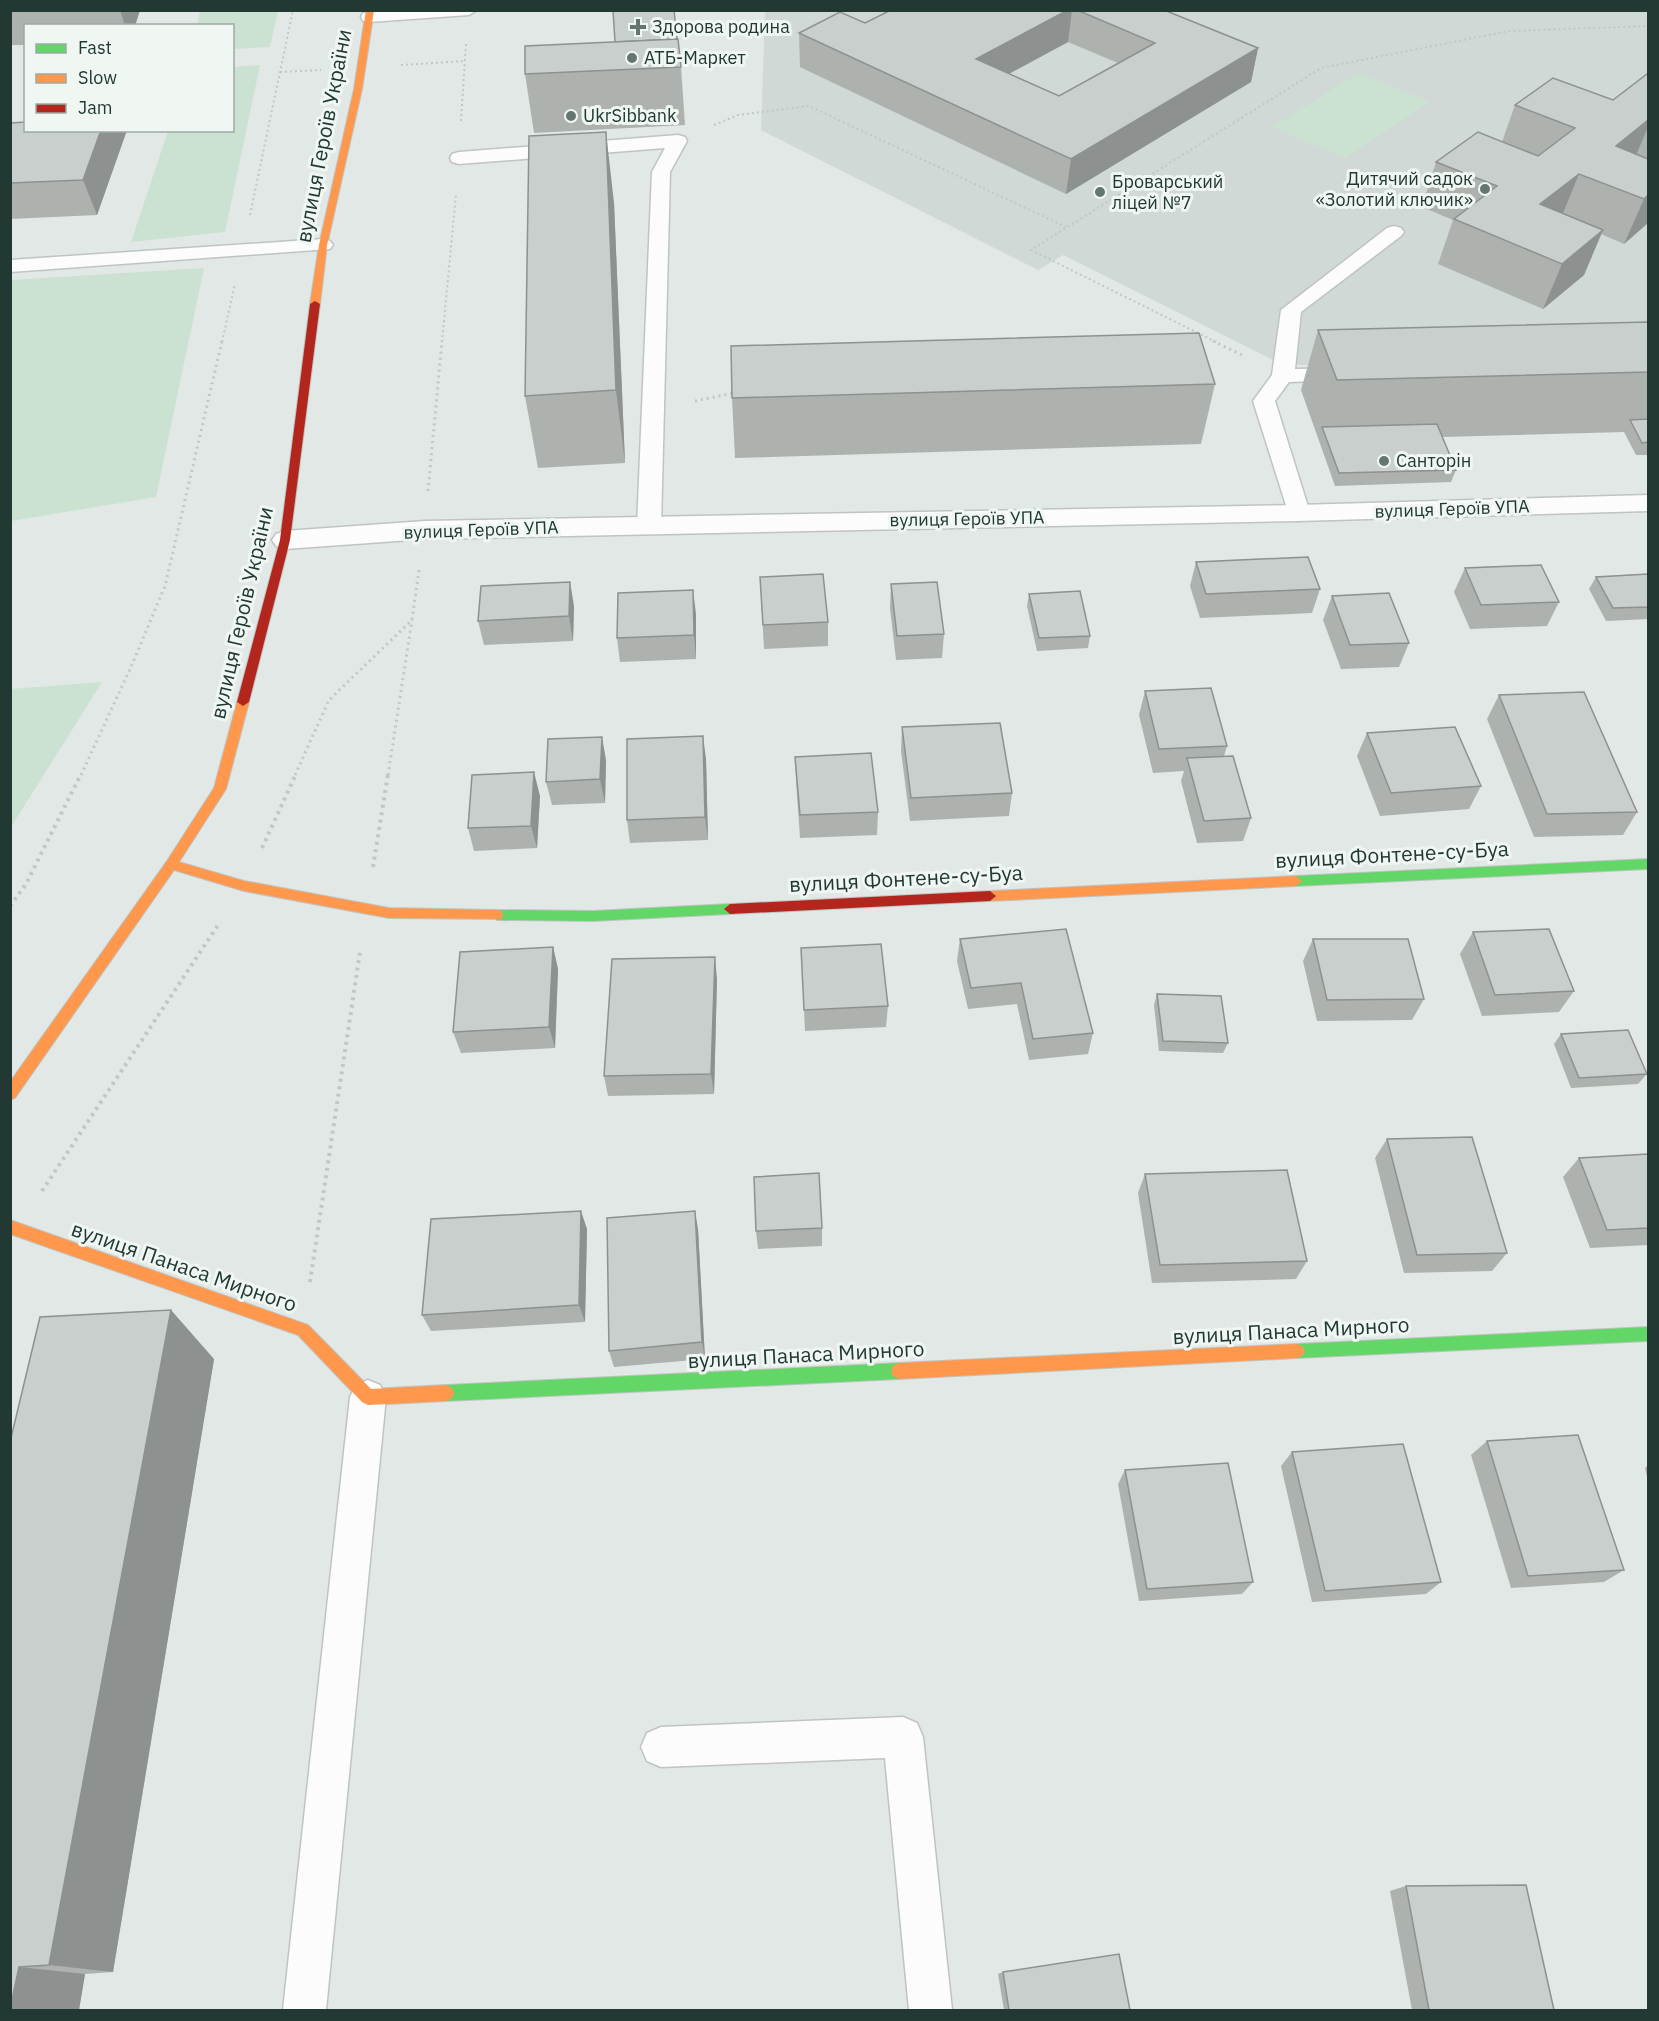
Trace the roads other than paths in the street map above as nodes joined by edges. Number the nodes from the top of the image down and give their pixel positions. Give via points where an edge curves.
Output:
1 (468, 10) edge
2 (369, 14) edge
3 (459, 158) road end
4 (1394, 232) dead end
5 (323, 244) junction
6 (10, 266) edge
7 (1365, 374) edge
8 (1282, 375) junction
9 (1648, 503) edge
10 (1298, 513) junction
11 (649, 526) junction
12 (285, 540) junction
13 (171, 864) junction
14 (1648, 864) edge
15 (10, 1094) edge
16 (14, 1229) edge
17 (1648, 1334) edge
18 (369, 1397) junction
19 (661, 1747) dead end
20 (304, 2010) edge
21 (931, 2010) edge

1 - 2 lane
2 - 5 street, вулиця Героїв України via 358,89
3 - 11 lane via 678,141 661,172
4 - 8 lane via 1291,310
5 - 6 lane
5 - 12 street, вулиця Героїв України
7 - 8 lane
8 - 10 lane via 1264,401
9 - 10 street, вулиця Героїв УПА
10 - 11 street, вулиця Героїв УПА
11 - 12 street, вулиця Героїв УПА via 425,530
12 - 13 street, вулиця Героїв України via 220,789
13 - 14 street, вулиця Фонтене-су-Буа via 244,886 389,913 593,916
13 - 15 street, вулиця Героїв України
16 - 18 street, вулиця Панаса Мирного via 303,1330
17 - 18 street, вулиця Панаса Мирного
18 - 20 lane
19 - 21 lane via 903,1737

